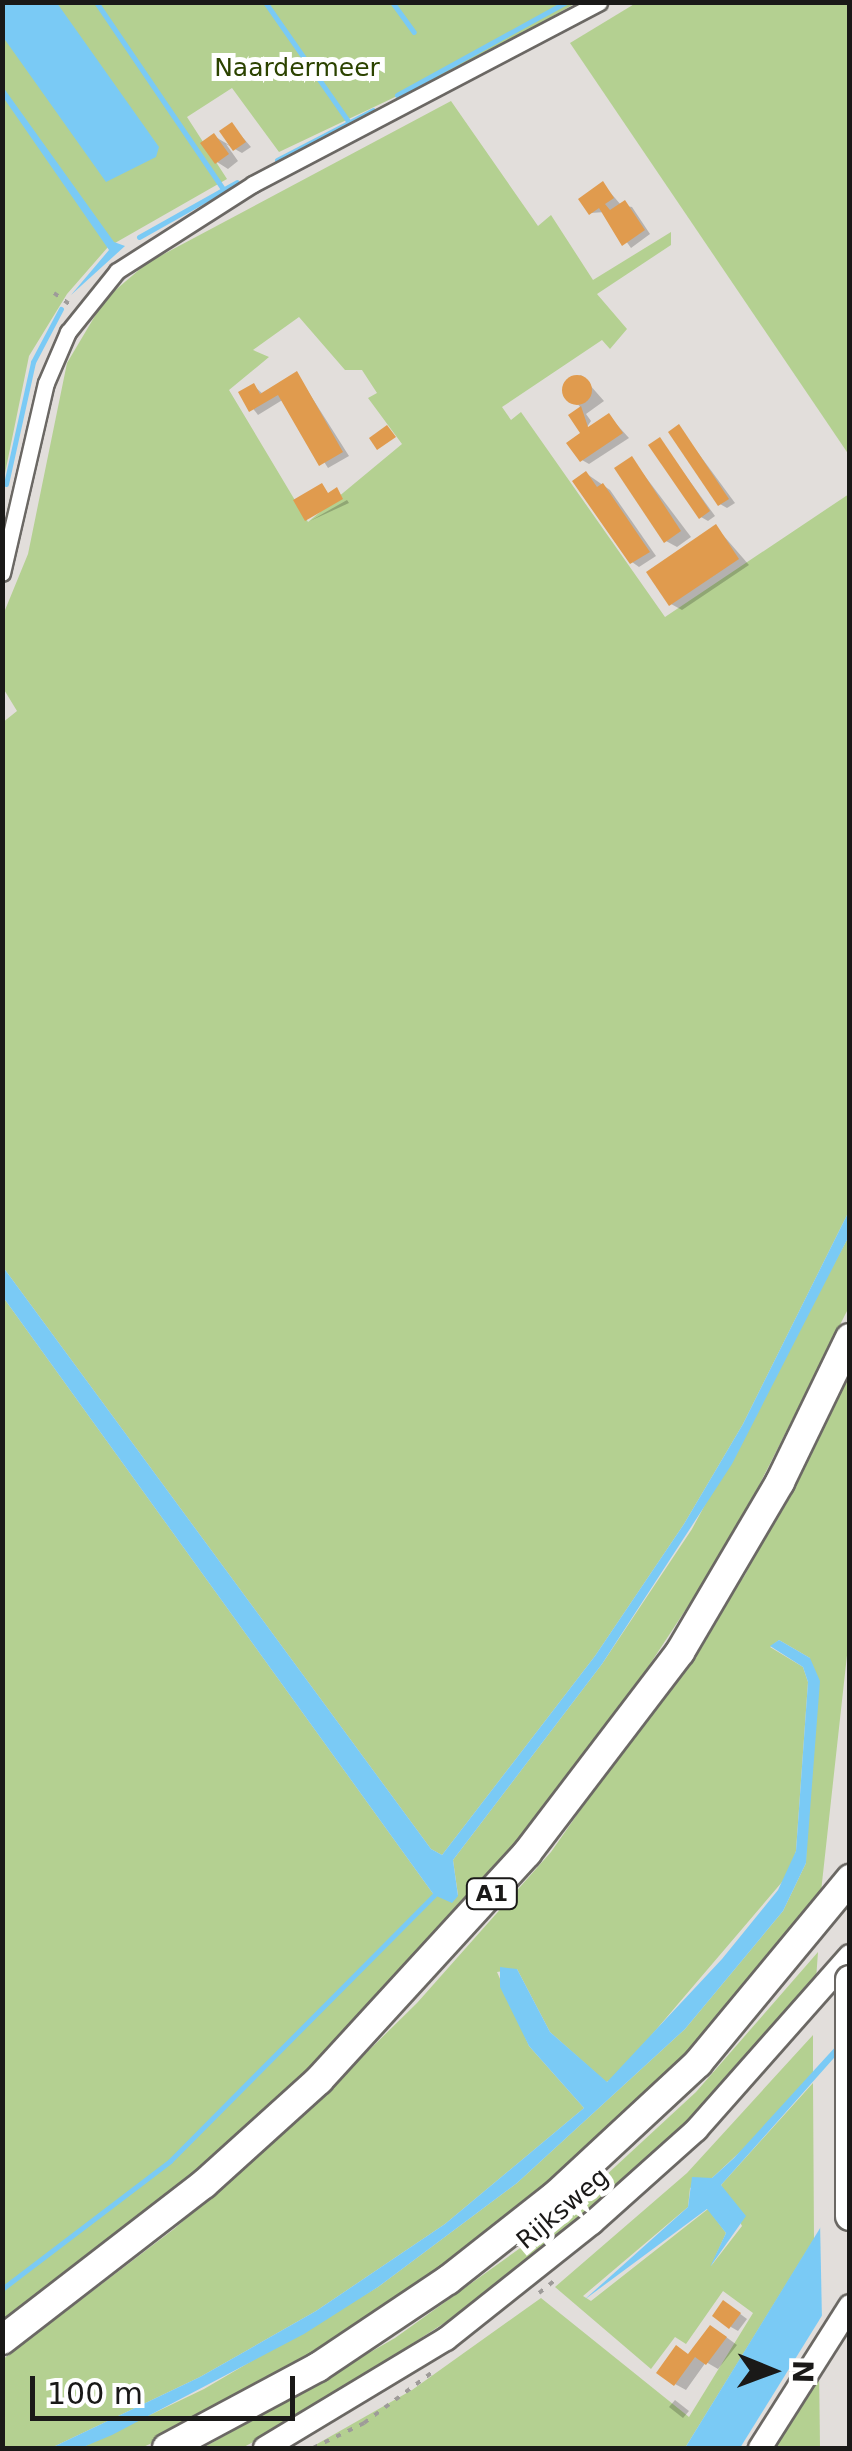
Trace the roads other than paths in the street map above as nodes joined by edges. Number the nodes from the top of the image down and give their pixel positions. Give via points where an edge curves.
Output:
1 (599, 2) edge
2 (2, 573) edge
3 (850, 1338) edge
4 (850, 1879) edge
5 (850, 1956) edge
6 (850, 1980) edge
7 (850, 2216) edge
8 (850, 2306) edge
9 (2, 2340) edge
10 (167, 2448) edge
11 (265, 2448) edge
12 (760, 2448) edge

1 - 2 street via 253,184 117,271 68,332 46,383
3 - 9 highway, A1 via 780,1482 680,1652 527,1854 426,1970 304,2093 204,2184
4 - 10 highway via 698,2063 514,2230 318,2367
5 - 11 main road, Rijksweg via 696,2130 592,2223 446,2339
6 - 7 highway, bridge
8 - 12 main road

